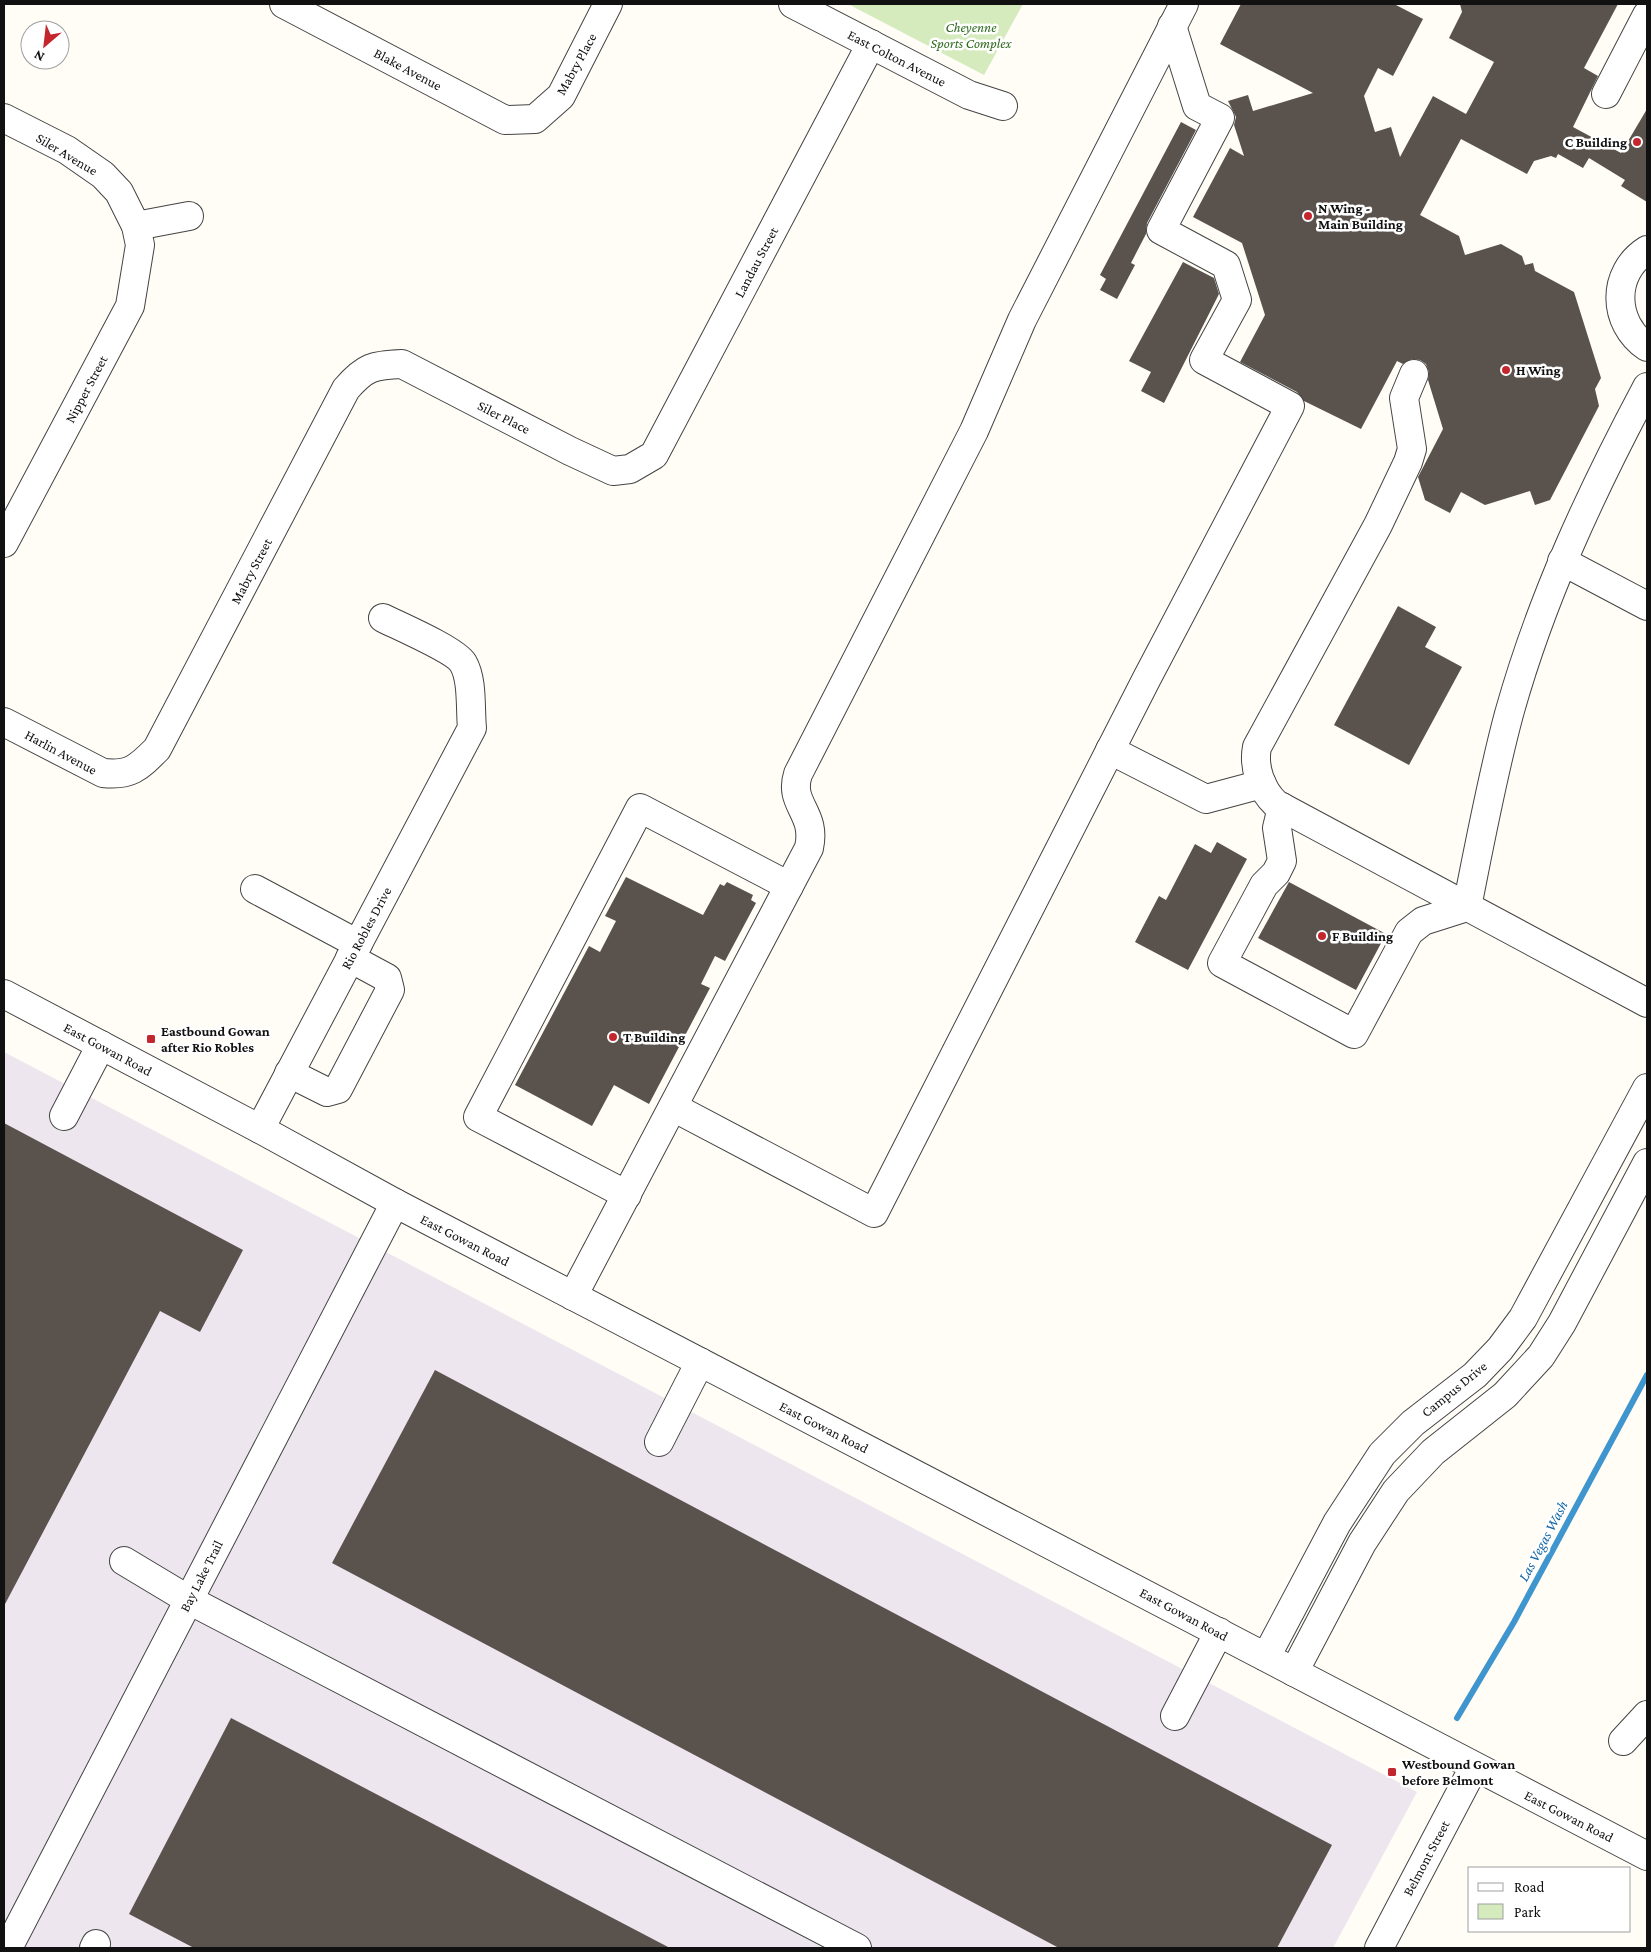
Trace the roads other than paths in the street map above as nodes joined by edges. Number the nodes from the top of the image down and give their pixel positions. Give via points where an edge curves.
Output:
1 (284, 4) edge
2 (608, 4) edge
3 (794, 4) edge
4 (1178, 15) edge
5 (1647, 15) edge
6 (871, 44) junction
7 (1606, 94) dead end
8 (1003, 106) dead end
9 (4, 118) edge
10 (535, 119) joint
11 (189, 216) dead end
12 (136, 226) junction
13 (1647, 250) edge
14 (1647, 347) edge
15 (378, 365) joint
16 (1414, 374) dead end
17 (1647, 387) edge
18 (630, 470) joint
19 (4, 543) edge
20 (1562, 561) junction
21 (1647, 606) edge
22 (383, 618) dead end
23 (4, 722) edge
24 (1110, 750) junction
25 (121, 775) joint
26 (1262, 784) junction
27 (1282, 807) junction
28 (790, 886) junction
29 (255, 889) dead end
30 (1467, 906) junction
31 (354, 951) junction
32 (4, 994) edge
33 (1647, 1003) edge
34 (101, 1045) junction
35 (289, 1073) junction
36 (1647, 1088) edge
37 (673, 1108) junction
38 (64, 1116) dead end
39 (260, 1129) junction
40 (1647, 1163) edge
41 (627, 1195) junction
42 (395, 1203) junction
43 (573, 1296) junction
44 (700, 1362) junction
45 (659, 1442) dead end
46 (124, 1561) dead end
47 (189, 1600) junction
48 (1219, 1632) junction
49 (1266, 1657) junction
50 (1294, 1672) junction
51 (1647, 1715) edge
52 (1175, 1716) dead end
53 (1623, 1741) dead end
54 (1474, 1767) junction
55 (1647, 1856) edge
56 (11, 1944) edge
57 (857, 1948) edge
58 (1379, 1948) edge

1 - 10 street, Blake Avenue via 505,120
2 - 10 street, Mabry Place via 561,96
3 - 6 street, East Colton Avenue
4 - 24 street via 1197,106 1220,118 1160,230 1226,265 1237,300 1204,360 1290,406
4 - 28 street via 1013,338 968,443 798,774 796,796 808,818 811,836 809,848
5 - 7 street
6 - 8 street, East Colton Avenue via 969,95
6 - 18 street, Landau Street via 654,455
9 - 12 street, Siler Avenue via 67,150 103,175 119,192
11 - 12 street
12 - 19 street, Nipper Street via 140,245 130,306
13 - 14 street via 1630,265 1620,296 1625,323
15 - 18 street, Siler Place via 402,364 613,471
15 - 25 street, Mabry Street via 362,372 346,389 157,749 140,767
16 - 26 street via 1404,398 1411,441 1410,456 1378,525 1261,740 1256,762
17 - 20 street via 1598,480
20 - 21 street
20 - 30 street via 1507,722
22 - 31 street, Rio Robles Drive via 451,652 462,662 467,675 472,728
23 - 25 street, Harlin Avenue via 103,774
24 - 26 street via 1206,799
24 - 37 street via 874,1213
26 - 27 street via 1270,799
27 - 30 street
27 - 30 street via 1277,822 1282,854 1280,867 1264,885 1222,963 1354,1034 1409,932 1423,922
28 - 37 street
28 - 41 street via 640,808 478,1117
29 - 31 street
30 - 33 street
31 - 35 street, Rio Robles Drive
31 - 35 street via 386,978 390,990 338,1089 327,1092
32 - 34 street, East Gowan Road
34 - 38 street
34 - 39 street, East Gowan Road
35 - 39 street, Rio Robles Drive
36 - 49 street, Campus Drive via 1523,1318 1475,1375 1412,1423 1374,1465 1337,1523
37 - 41 street
39 - 42 street, East Gowan Road
40 - 50 street via 1541,1356 1505,1395 1433,1452 1396,1491 1362,1542
41 - 43 street
42 - 43 street, East Gowan Road
42 - 47 street, Bay Lake Trail
43 - 44 street, East Gowan Road
44 - 45 street
44 - 48 street, East Gowan Road
46 - 47 street
47 - 56 street, Bay Lake Trail
47 - 57 street
48 - 49 street, East Gowan Road
48 - 52 street
49 - 50 street, East Gowan Road
50 - 54 street, East Gowan Road
51 - 53 street
54 - 55 street, East Gowan Road
54 - 58 street, Belmont Street

